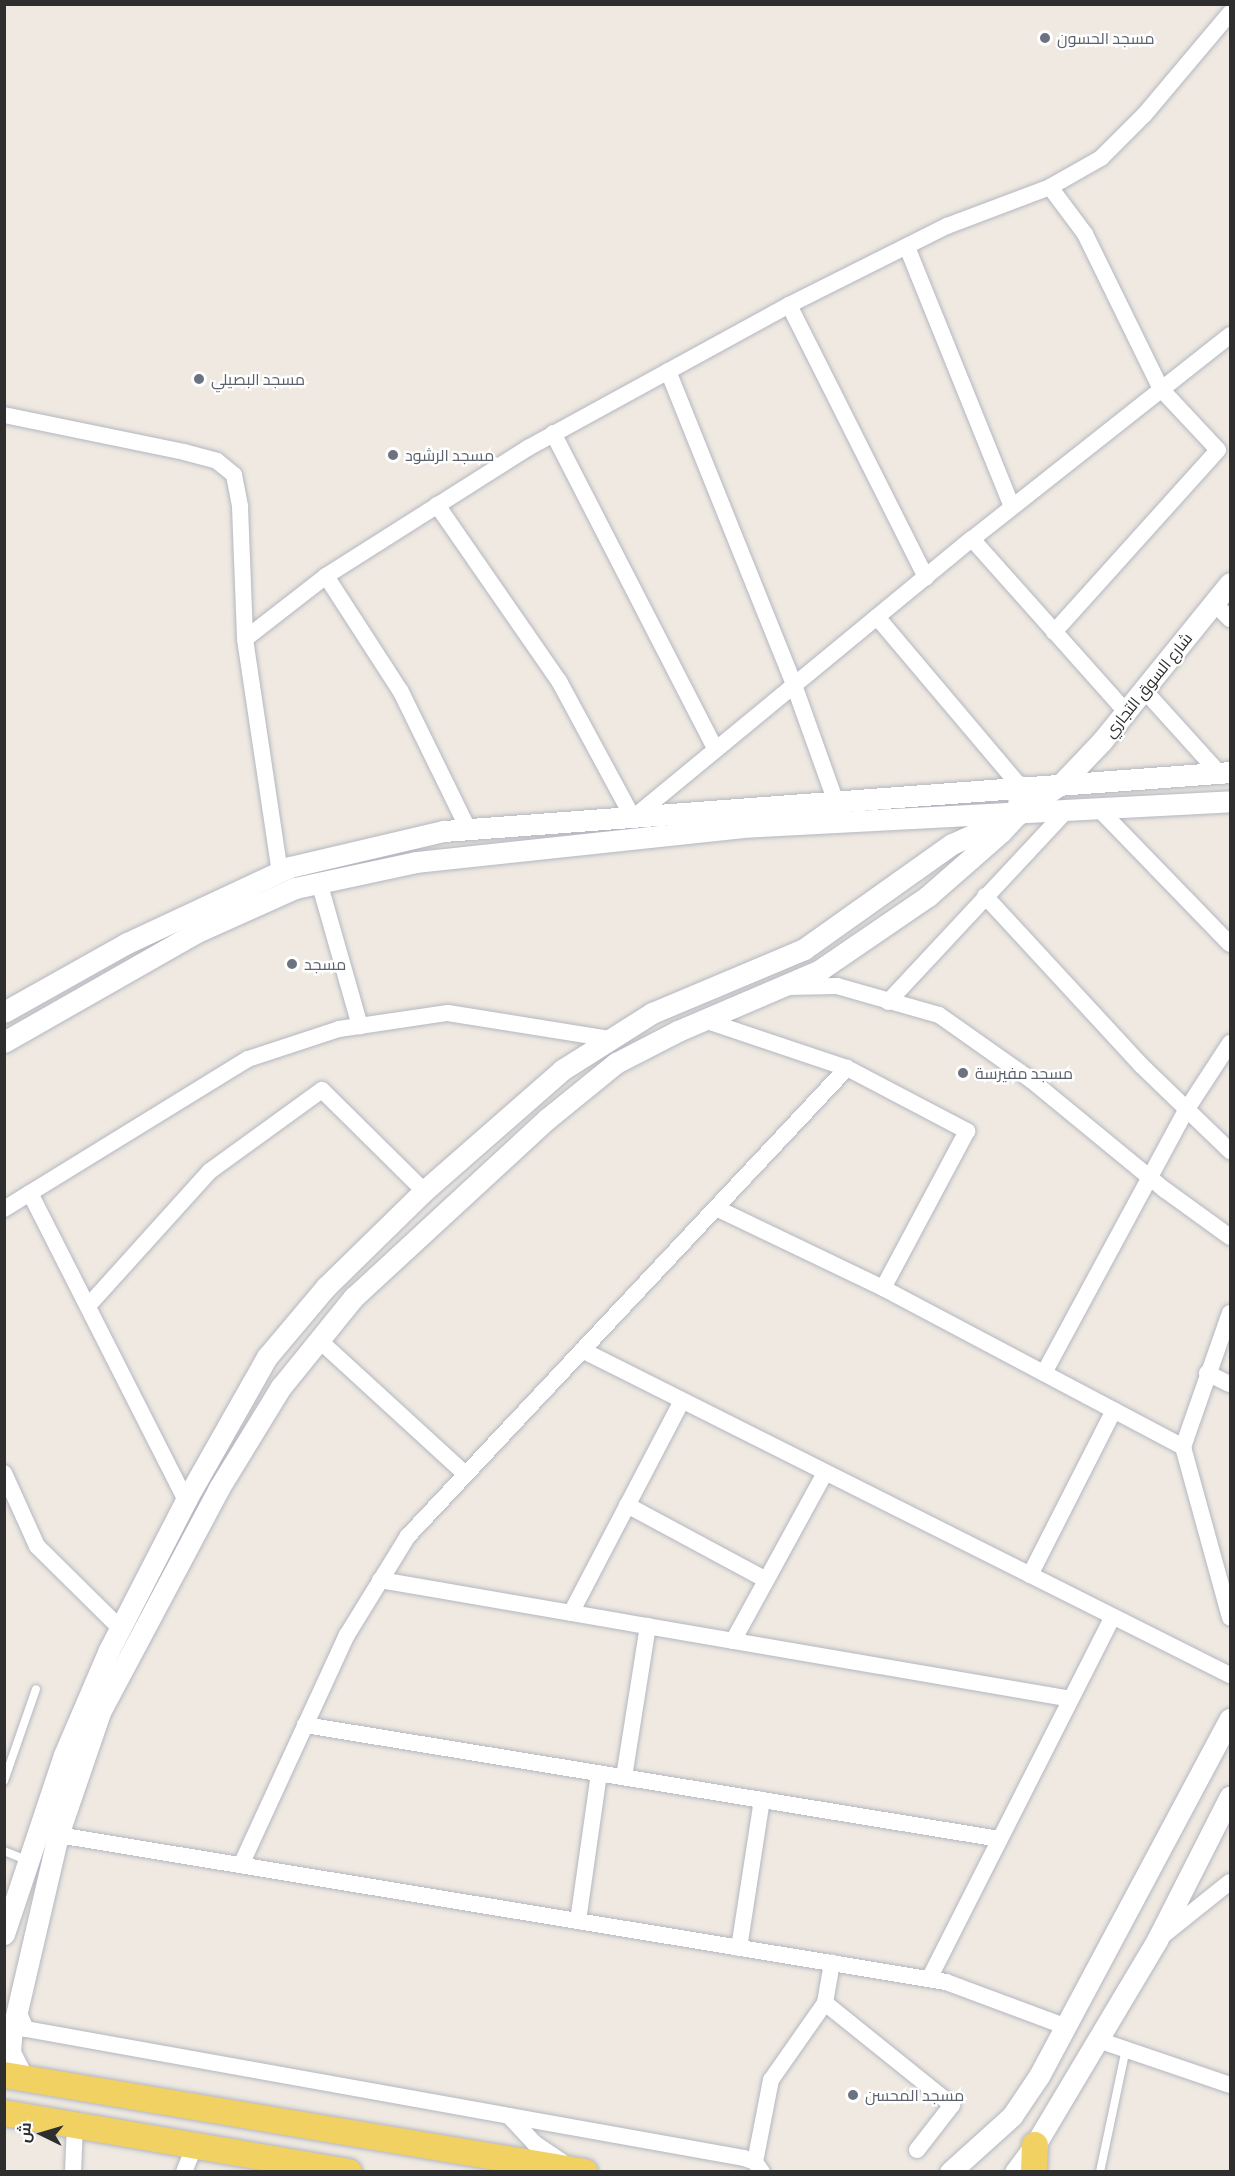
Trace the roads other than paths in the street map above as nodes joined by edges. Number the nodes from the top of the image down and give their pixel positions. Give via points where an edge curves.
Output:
1 (1230, 13) edge
2 (1050, 187) junction
3 (907, 246) junction
4 (789, 304) junction
5 (1230, 335) edge
6 (668, 371) junction
7 (1161, 389) junction
8 (4, 416) edge
9 (553, 434) junction
10 (436, 506) junction
11 (1012, 507) junction
12 (972, 539) junction
13 (326, 576) junction
14 (926, 577) junction
15 (1230, 583) edge
16 (1214, 603) junction
17 (877, 617) junction
18 (1230, 619) edge
19 (1054, 632) junction
20 (246, 639) junction
21 (794, 685) junction
22 (1144, 690) junction
23 (1126, 712) junction
24 (716, 750) junction
25 (1225, 773) edge
26 (1062, 783) junction
27 (1020, 786) junction
28 (1230, 801) edge
29 (836, 802) junction
30 (1099, 809) junction
31 (1066, 812) junction
32 (1017, 815) junction
33 (633, 818) junction
34 (468, 829) junction
35 (280, 872) junction
36 (320, 882) junction
37 (985, 896) junction
38 (1230, 944) edge
39 (781, 987) junction
40 (888, 1002) junction
41 (4, 1012) edge
42 (704, 1020) junction
43 (360, 1026) junction
44 (611, 1039) junction
45 (4, 1042) edge
46 (1230, 1043) edge
47 (847, 1068) junction
48 (1187, 1109) junction
49 (1230, 1151) edge
50 (1150, 1178) junction
51 (424, 1191) junction
52 (30, 1193) junction
53 (716, 1208) junction
54 (4, 1209) edge
55 (1230, 1237) edge
56 (883, 1288) junction
57 (88, 1306) junction
58 (1230, 1313) edge
59 (319, 1340) junction
60 (582, 1350) junction
61 (1044, 1373) junction
62 (1207, 1373) junction
63 (1230, 1384) edge
64 (682, 1401) junction
65 (1114, 1410) junction
66 (1183, 1446) junction
67 (4, 1473) edge
68 (825, 1473) junction
69 (465, 1474) junction
70 (186, 1500) junction
71 (627, 1506) junction
72 (1030, 1575) junction
73 (380, 1580) junction
74 (766, 1580) junction
75 (571, 1613) junction
76 (1113, 1617) junction
77 (1230, 1618) edge
78 (648, 1626) junction
79 (128, 1634) junction
80 (733, 1641) junction
81 (1230, 1675) edge
82 (36, 1689) dead end
83 (1071, 1699) junction
84 (1230, 1719) edge
85 (305, 1725) junction
86 (599, 1773) junction
87 (624, 1778) junction
88 (4, 1781) edge
89 (1230, 1796) edge
90 (762, 1800) junction
91 (38, 1828) junction
92 (58, 1835) junction
93 (1000, 1839) junction
94 (4, 1851) edge
95 (26, 1860) junction
96 (241, 1865) junction
97 (1230, 1882) edge
98 (578, 1921) junction
99 (4, 1934) edge
100 (1157, 1940) junction
101 (739, 1948) junction
102 (832, 1963) junction
103 (928, 1979) junction
104 (825, 2003) junction
105 (11, 2004) edge
106 (1064, 2026) junction
107 (1098, 2040) junction
108 (1126, 2049) junction
109 (14, 2077) edge
110 (1230, 2085) edge
111 (4, 2113) edge
112 (509, 2116) junction
113 (75, 2125) junction
114 (195, 2145) junction
115 (1035, 2145) junction
116 (917, 2150) dead end
117 (259, 2164) edge
118 (297, 2167) edge
119 (758, 2167) edge
120 (579, 2170) edge
121 (73, 2172) edge
122 (184, 2172) edge
123 (350, 2172) edge
124 (950, 2172) edge
125 (1015, 2172) edge
126 (1034, 2172) edge
127 (1100, 2172) edge

1 - 2 street via 1145,114 1101,158
2 - 3 street
2 - 7 street via 1085,234
3 - 4 street
3 - 11 street
4 - 6 street
4 - 14 street
5 - 7 street
6 - 9 street
6 - 21 street
7 - 11 street
7 - 19 street via 1218,450
8 - 20 street via 184,452 216,461 234,476 240,507
9 - 10 street
9 - 24 street
10 - 13 street
10 - 33 street via 560,681
11 - 12 street
12 - 14 street
12 - 19 street
13 - 20 street
13 - 34 street via 401,692
14 - 17 street
15 - 16 street, شارع السوق التجاري
16 - 18 street
16 - 22 street, شارع السوق التجاري
17 - 21 street
17 - 27 street
19 - 23 street
20 - 35 street
21 - 24 street
21 - 29 street
22 - 23 street, شارع السوق التجاري
22 - 25 street
23 - 26 street, شارع السوق التجاري
24 - 33 street
25 - 26 street
26 - 27 street
26 - 32 street, شارع السوق التجاري
27 - 29 street
27 - 32 street
28 - 30 street
29 - 33 street
30 - 31 street
30 - 38 street
31 - 32 street
31 - 37 street
32 - 36 street via 742,827 532,847 416,862
32 - 39 street via 928,896 820,970
32 - 44 street via 952,844 804,949 652,1013
33 - 34 street
34 - 35 street via 444,831
35 - 41 street via 127,944
36 - 43 street
36 - 45 street via 295,888 195,933
37 - 40 street
37 - 48 street
39 - 40 street via 837,986
39 - 42 street
40 - 50 street via 939,1015 1031,1080
42 - 47 street
42 - 59 street via 616,1063 548,1119 354,1297
43 - 44 street via 447,1013
43 - 52 street via 339,1029 248,1059
44 - 51 street via 562,1070
46 - 48 street
47 - 53 street
47 - 56 street via 967,1131
48 - 49 street
48 - 50 street
50 - 55 street
50 - 61 street
51 - 57 street via 322,1090 210,1171
51 - 70 street via 326,1287 267,1357
52 - 54 street
52 - 57 street
53 - 56 street
53 - 60 street
56 - 61 street
57 - 70 street
58 - 62 street
59 - 69 street
59 - 79 street via 281,1387
60 - 64 street
60 - 69 street
61 - 65 street
62 - 63 street
62 - 66 street
64 - 68 street
64 - 71 street
65 - 66 street
65 - 72 street
66 - 77 street
67 - 79 street via 37,1546
68 - 72 street
68 - 74 street
69 - 73 street via 408,1536
70 - 79 street
71 - 74 street
71 - 75 street
72 - 76 street
73 - 75 street
73 - 85 street via 347,1635
74 - 80 street
75 - 78 street
76 - 81 street
76 - 83 street
78 - 80 street
78 - 87 street
79 - 91 street via 64,1755
79 - 92 street
80 - 83 street
82 - 88 lane
83 - 93 street
84 - 106 street
85 - 86 street
85 - 96 street
86 - 87 street
86 - 98 street
87 - 90 street
89 - 100 street
90 - 93 street
90 - 101 street
91 - 92 street
91 - 95 street
92 - 96 street
92 - 105 street
93 - 103 street
94 - 95 lane
95 - 99 street
96 - 98 street
97 - 100 street
98 - 101 street
100 - 107 street
101 - 102 street
102 - 103 street
102 - 104 street
103 - 106 street
104 - 116 street via 952,2105
104 - 119 street via 771,2080
105 - 109 street via 10,2053
105 - 112 street via 26,2028
106 - 124 street via 1039,2076 1011,2116
107 - 108 street
107 - 115 street
108 - 110 street
108 - 127 lane
109 - 120 main road
111 - 113 main road
112 - 119 street
112 - 120 street via 534,2143
113 - 114 main road
113 - 121 street
114 - 117 main road
114 - 122 street
115 - 125 street
115 - 126 main road
117 - 118 main road
118 - 123 main road

